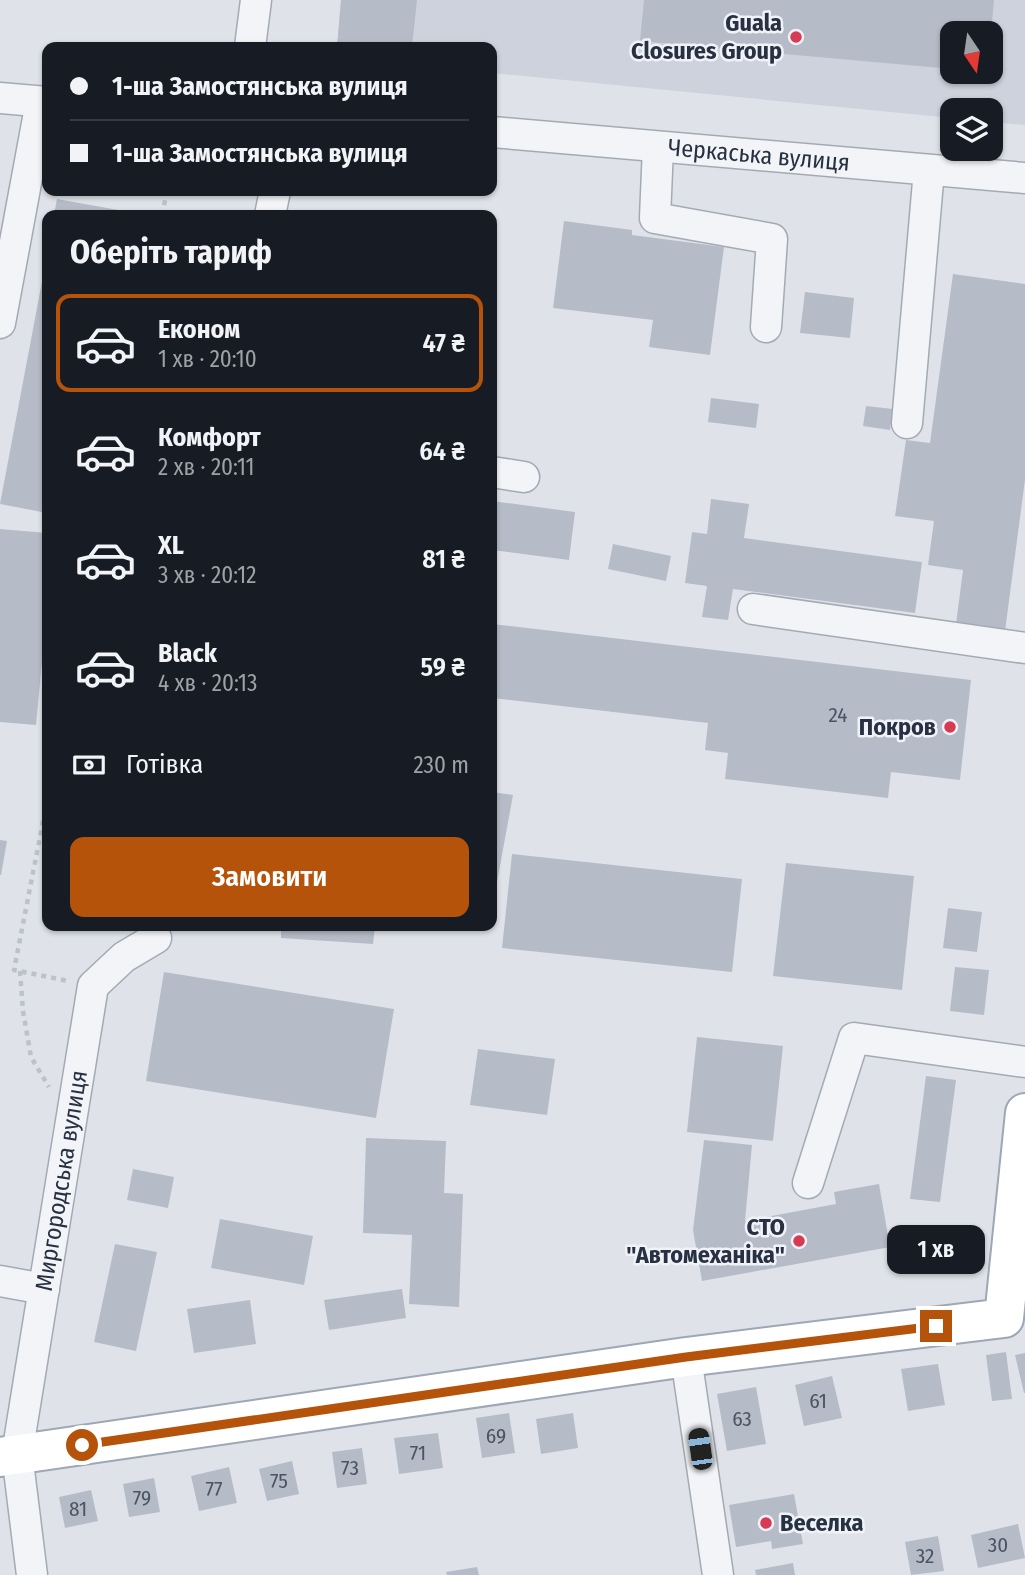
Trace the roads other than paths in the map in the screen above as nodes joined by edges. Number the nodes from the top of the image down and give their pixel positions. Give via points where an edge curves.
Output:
1 (256, 0) edge
2 (251, 42) edge
3 (0, 98) edge
4 (42, 102) edge
5 (42, 112) edge
6 (497, 132) edge
7 (658, 146) junction
8 (929, 170) junction
9 (1025, 178) edge
10 (0, 323) edge
11 (766, 327) dead end
12 (907, 423) dead end
13 (497, 472) edge
14 (524, 477) dead end
15 (753, 609) dead end
16 (1025, 648) edge
17 (156, 938) dead end
18 (1025, 1062) edge
19 (1025, 1113) edge
20 (808, 1182) dead end
21 (0, 1282) edge
22 (44, 1289) junction
23 (1015, 1317) edge
24 (686, 1357) junction
25 (8, 1456) edge
26 (32, 1575) edge
27 (718, 1575) edge

1 - 2 street
3 - 4 street
5 - 10 street
6 - 7 street, Черкаська вулиця
7 - 8 street, Черкаська вулиця
7 - 11 street via 655,218 772,239
8 - 9 street, Черкаська вулиця
8 - 12 street
13 - 14 street
15 - 16 street
17 - 22 street, Миргородська вулиця via 124,957 93,986
18 - 20 street via 853,1038
19 - 23 main road
21 - 22 street
22 - 25 street, Миргородська вулиця
23 - 24 main road
24 - 25 main road
24 - 27 street
25 - 26 street, Миргородська вулиця

